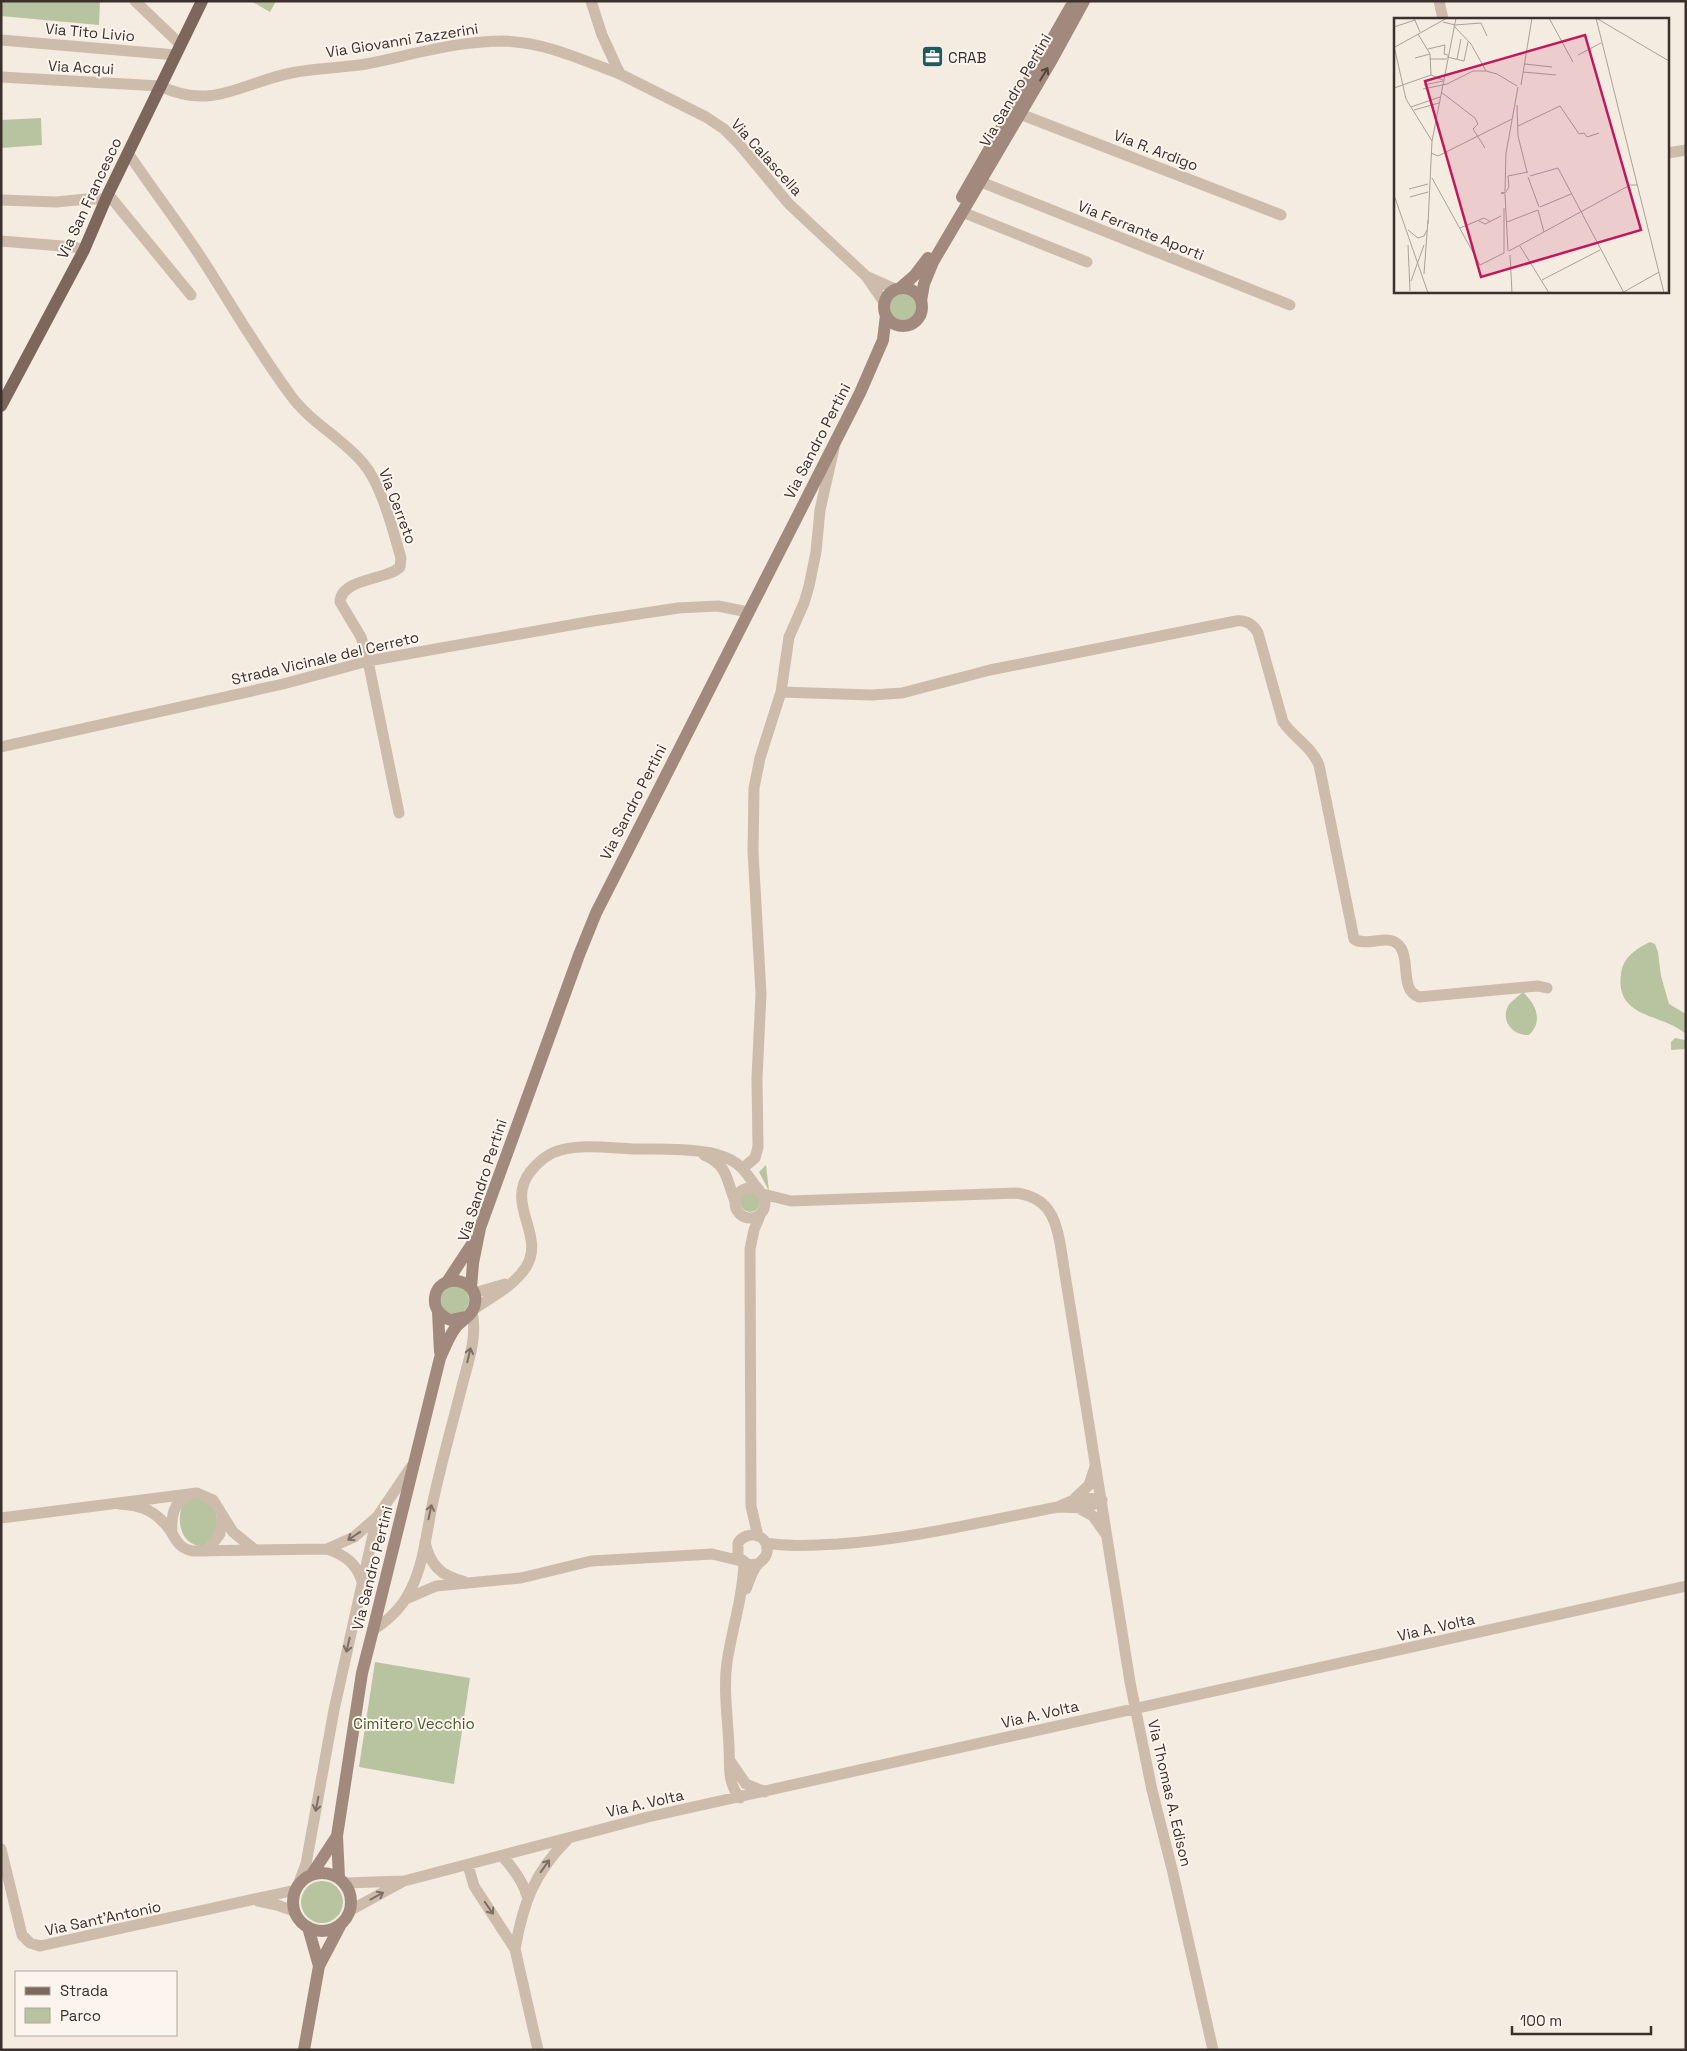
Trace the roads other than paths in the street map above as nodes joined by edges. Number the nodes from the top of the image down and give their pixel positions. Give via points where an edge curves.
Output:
1 (135, 1) edge
2 (202, 1) edge
3 (591, 1) edge
4 (1074, 1) edge
5 (1084, 1) edge
6 (1439, 1) edge
7 (1443, 18) edge
8 (1, 40) edge
9 (178, 50) junction
10 (620, 74) junction
11 (1, 77) edge
12 (160, 86) junction
13 (1020, 114) junction
14 (1686, 150) edge
15 (128, 153) junction
16 (1670, 153) edge
17 (980, 182) junction
18 (107, 197) junction
19 (1, 200) edge
20 (962, 212) junction
21 (1280, 215) dead end
22 (1, 241) edge
23 (84, 250) junction
24 (1087, 262) dead end
25 (866, 276) junction
26 (898, 288) junction
27 (191, 295) dead end
28 (921, 301) junction
29 (884, 302) junction
30 (1290, 305) dead end
31 (886, 316) junction
32 (904, 326) junction
33 (878, 353) junction
34 (1, 406) edge
35 (835, 442) junction
36 (748, 612) junction
37 (368, 660) junction
38 (781, 692) junction
39 (1, 748) edge
40 (399, 814) dead end
41 (1547, 988) dead end
42 (694, 1150) junction
43 (743, 1168) junction
44 (761, 1192) junction
45 (735, 1201) junction
46 (791, 1201) junction
47 (762, 1212) junction
48 (741, 1215) junction
49 (479, 1235) junction
50 (750, 1249) junction
51 (516, 1279) junction
52 (447, 1282) junction
53 (473, 1290) junction
54 (438, 1312) junction
55 (471, 1313) junction
56 (440, 1358) junction
57 (417, 1454) junction
58 (1094, 1458) junction
59 (193, 1493) junction
60 (1102, 1500) junction
61 (119, 1504) junction
62 (1078, 1504) junction
63 (751, 1506) junction
64 (222, 1512) junction
65 (377, 1517) junction
66 (1, 1518) edge
67 (172, 1533) junction
68 (762, 1539) junction
69 (424, 1540) junction
70 (741, 1540) junction
71 (1108, 1542) junction
72 (796, 1546) junction
73 (254, 1549) junction
74 (327, 1549) junction
75 (208, 1551) junction
76 (712, 1554) junction
77 (742, 1562) junction
78 (761, 1562) junction
79 (362, 1582) junction
80 (474, 1582) junction
81 (1686, 1586) edge
82 (405, 1599) junction
83 (741, 1601) junction
84 (373, 1630) junction
85 (1135, 1708) junction
86 (735, 1777) junction
87 (765, 1792) junction
88 (740, 1798) junction
89 (716, 1803) junction
90 (337, 1836) junction
91 (567, 1839) junction
92 (1, 1849) edge
93 (502, 1856) junction
94 (468, 1866) junction
95 (312, 1874) junction
96 (342, 1880) junction
97 (404, 1881) junction
98 (297, 1888) junction
99 (527, 1896) junction
100 (251, 1900) junction
101 (351, 1910) junction
102 (294, 1911) junction
103 (340, 1926) junction
104 (308, 1927) junction
105 (515, 1949) junction
106 (319, 1966) junction
107 (304, 2050) edge
108 (538, 2050) edge
109 (1213, 2050) edge

1 - 9 street
2 - 9 main road, Via San Francesco
3 - 10 street
4 - 26 main road, Via Sandro Pertini via 927,259 915,275
13 -> 5 main road, Via Sandro Pertini
6 - 7 street
8 - 9 street, Via Tito Livio
9 - 12 main road, Via San Francesco
10 - 12 street, Via Giovanni Zazzerini via 545,47 502,41 469,43 364,64 291,73 217,96 187,95
10 - 25 street, Via Calascella via 724,129 784,199
11 - 12 street, Via Acqui
12 - 15 main road, Via San Francesco
13 - 17 main road, Via Sandro Pertini
13 - 21 street, Via R. Ardigo
14 - 16 street
15 - 18 main road, Via San Francesco
15 - 37 street, Via Cerreto via 204,262 289,394 314,421 356,455 370,473 389,518 402,562 399,569 362,582 341,596 341,605 361,637
17 - 20 main road, Via Sandro Pertini
17 - 30 street, Via Ferrante Aporti
18 - 19 street via 56,202
18 - 23 main road, Via San Francesco
18 - 27 street
20 - 24 street
20 - 28 main road, Via Sandro Pertini via 930,267
22 - 23 street
23 - 34 main road, Via San Francesco
25 - 26 street, Via Calascella
25 - 29 street, Via Calascella
26 - 28 main road via 913,290
26 - 29 main road, Via Sandro Pertini via 889,293
28 - 32 main road, Via Sandro Pertini via 920,316
29 - 31 main road, Via Sandro Pertini
31 - 32 main road via 893,324
31 - 33 main road, Via Sandro Pertini
32 - 33 main road, Via Sandro Pertini
33 - 35 main road, Via Sandro Pertini
35 - 36 main road, Via Sandro Pertini
35 - 38 street via 820,510 809,586 789,637
36 - 37 street, Strada Vicinale del Cerreto via 718,606 678,608
36 - 49 main road, Via Sandro Pertini via 593,920
37 - 39 street, Strada Vicinale del Cerreto via 283,684
37 - 40 street, Via Cerreto
38 - 41 street via 902,693 990,670 1236,621 1247,622 1258,633 1282,718 1289,730 1312,751 1319,765 1354,939 1363,943 1386,940 1398,944 1403,951 1409,990 1419,997 1538,986
38 - 43 street via 760,758 754,796 753,851 761,999 757,1070 758,1147 755,1158
42 - 43 street via 720,1155
42 - 45 street via 715,1160 724,1170
42 - 51 street via 575,1148 559,1150 544,1158 523,1187 522,1203 532,1249 527,1265
43 - 44 street
44 - 45 street via 744,1189
44 - 46 street
44 - 47 street via 765,1201
45 - 48 street
46 - 47 street
46 - 58 street, Via Thomas A. Edison via 1011,1193 1027,1195 1043,1204 1058,1229
47 - 48 street via 753,1218
47 - 50 street
48 - 50 street
49 - 52 main road
49 - 53 main road, Via Sandro Pertini
50 - 63 street
51 - 53 street
51 - 55 street
52 - 53 main road via 460,1281
52 - 54 main road via 436,1295
53 - 55 main road, Via Sandro Pertini via 476,1300
54 - 55 main road via 451,1320
54 - 56 main road
55 - 56 main road, Via Sandro Pertini via 450,1336
69 -> 55 street via 470,1354 474,1329
56 - 57 main road, Via Sandro Pertini
57 - 65 street via 410,1470
57 - 84 main road, Via Sandro Pertini
58 - 60 street, Via Thomas A. Edison
58 - 62 street via 1093,1477
59 - 61 street
59 - 64 street via 210,1498
59 - 67 street via 176,1505
60 - 62 street via 1084,1497
60 - 71 street, Via Thomas A. Edison
61 - 66 street
61 - 67 street via 137,1505 152,1512
62 - 71 street via 1098,1522
62 - 72 street via 883,1540
63 - 68 street
63 - 70 street
64 - 73 street via 233,1532
64 - 75 street via 220,1534
65 -> 74 street via 354,1537
65 - 79 street
67 - 75 street via 177,1544 186,1549
68 - 70 street via 753,1534
68 - 72 street
68 - 78 street via 767,1551
69 - 80 street via 439,1571 451,1578
69 - 82 street via 417,1574
70 - 76 street
70 - 77 street via 736,1552
71 - 85 street, Via Thomas A. Edison
72 - 78 street
73 - 74 street
73 - 75 street
74 - 79 street via 353,1563
76 - 77 street
76 - 80 street via 591,1561 528,1577
77 - 78 street via 749,1565
77 - 83 street
78 - 83 street
79 -> 98 street via 334,1710 306,1864
80 - 82 street via 432,1587
81 - 85 street, Via A. Volta
82 - 84 street via 385,1622
83 - 86 street via 727,1662 726,1705 730,1761
84 - 90 main road, Via Sandro Pertini via 362,1673
85 - 87 street, Via A. Volta
85 - 109 street, Via Thomas A. Edison
86 - 87 street
86 - 88 street via 735,1792
86 - 89 street
87 - 88 street, Via A. Volta
88 - 89 street, Via A. Volta
89 - 91 street, Via A. Volta via 610,1826
90 - 95 main road, Via Sandro Pertini
90 - 96 main road, Via Sandro Pertini
91 - 93 street, Via A. Volta
99 -> 91 street
92 - 100 street, Via Sant'Antonio via 22,1935 35,1946
93 - 94 street, Via A. Volta
93 - 99 street via 524,1886
94 - 97 street, Via A. Volta
94 -> 105 street via 474,1886
95 - 96 main road via 329,1873
95 - 98 main road
96 - 97 street, Via A. Volta
96 - 101 main road via 351,1896
101 -> 97 street, Via A. Volta
98 - 100 street, Via Sant'Antonio
98 - 102 main road via 293,1898
99 - 105 street
100 - 102 street, Via Sant'Antonio
101 - 103 main road
102 - 104 main road
103 - 104 main road via 324,1932
103 - 106 main road
104 - 106 main road
105 - 108 street
106 - 107 main road

